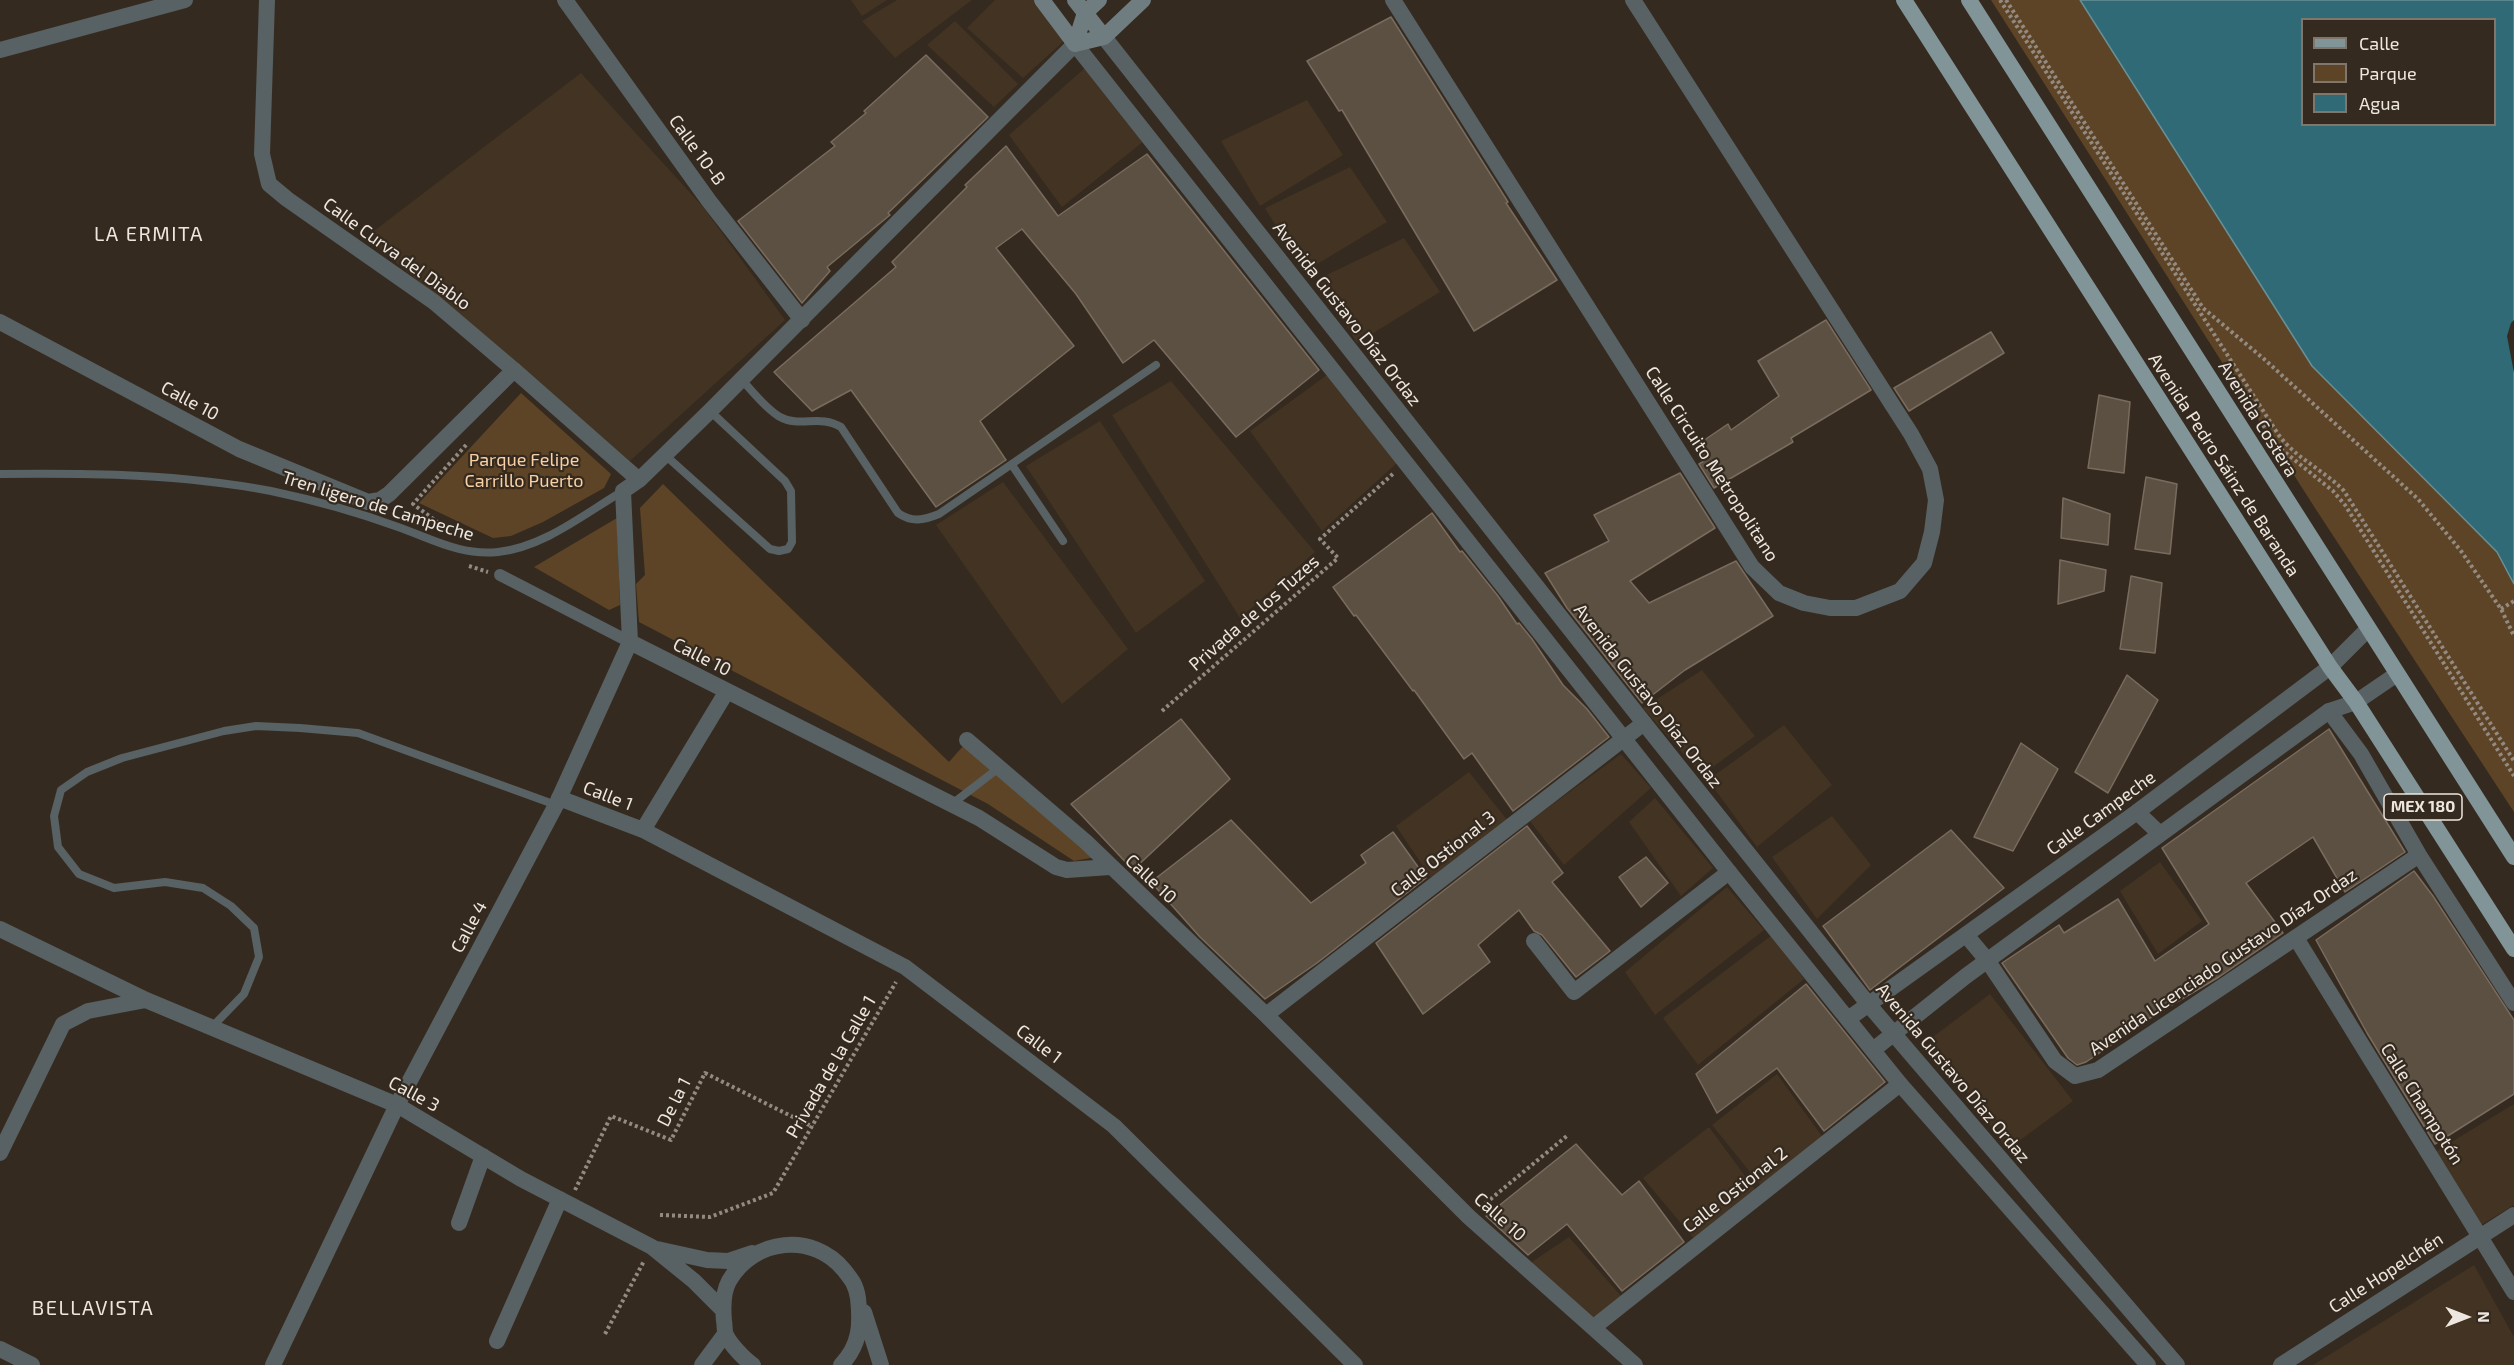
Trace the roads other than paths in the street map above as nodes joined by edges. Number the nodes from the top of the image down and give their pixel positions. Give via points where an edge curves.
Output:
1 (185, 0) edge
2 (267, 0) edge
3 (565, 0) edge
4 (1042, 0) edge
5 (1099, 0) edge
6 (1143, 0) edge
7 (1393, 0) edge
8 (1633, 0) edge
9 (1904, 0) edge
10 (1969, 0) edge
11 (1080, 7) edge
12 (1104, 37) junction
13 (1075, 44) junction
14 (0, 50) edge
15 (802, 320) junction
16 (0, 322) edge
17 (1156, 365) dead end
18 (514, 370) junction
19 (742, 380) junction
20 (710, 411) junction
21 (665, 454) junction
22 (1012, 465) junction
23 (0, 474) edge
24 (639, 480) junction
25 (623, 491) junction
26 (1063, 541) dead end
27 (500, 575) dead end
28 (2368, 629) junction
29 (630, 642) junction
30 (2330, 667) junction
31 (2397, 674) junction
32 (727, 691) junction
33 (2356, 702) junction
34 (2329, 711) junction
35 (1644, 723) junction
36 (1625, 739) junction
37 (968, 740) dead end
38 (1000, 767) junction
39 (558, 802) junction
40 (951, 805) junction
41 (2137, 812) junction
42 (643, 830) junction
43 (2160, 834) junction
44 (2419, 855) junction
45 (2514, 857) edge
46 (1110, 867) junction
47 (1729, 872) junction
48 (0, 929) edge
49 (1966, 934) junction
50 (2296, 938) junction
51 (1534, 941) dead end
52 (2514, 949) edge
53 (1987, 960) junction
54 (146, 1000) junction
55 (2514, 1003) edge
56 (1869, 1005) junction
57 (1266, 1015) junction
58 (1848, 1019) junction
59 (212, 1027) junction
60 (1895, 1034) junction
61 (1873, 1050) junction
62 (1900, 1084) junction
63 (397, 1104) junction
64 (0, 1153) edge
65 (483, 1156) junction
66 (564, 1202) junction
67 (2514, 1215) edge
68 (459, 1223) dead end
69 (2481, 1236) junction
70 (652, 1247) junction
71 (767, 1248) junction
72 (856, 1284) junction
73 (2514, 1292) edge
74 (723, 1310) junction
75 (1594, 1327) junction
76 (725, 1334) junction
77 (497, 1341) dead end
78 (0, 1349) edge
79 (32, 1365) edge
80 (273, 1365) edge
81 (702, 1365) edge
82 (753, 1365) edge
83 (841, 1365) edge
84 (881, 1365) edge
85 (1354, 1365) edge
86 (1635, 1365) edge
87 (2148, 1365) edge
88 (2177, 1365) edge
89 (2281, 1365) edge

1 - 14 street
2 - 18 street, Calle Curva del Diablo via 262,154 270,184 434,302
3 - 15 street, Calle 10-B via 710,201
4 - 13 main road
5 - 11 main road
6 - 12 main road
7 - 8 street, Calle Circuito Metropolitano via 1752,567 1779,593 1830,608 1856,608 1900,591 1924,563 1932,532 1936,500 1930,469
9 - 30 main road, Avenida Pedro Sáinz de Baranda
10 - 28 main road, Avenida Costera
11 - 12 main road
11 - 13 main road
12 - 13 main road
12 - 35 street, Avenida Gustavo Díaz Ordaz
13 - 15 street
13 - 36 street
15 - 19 street
16 - 18 street, Calle 10 via 239,449 368,502 389,494
17 - 22 lane
18 - 24 street, Calle Curva del Diablo
19 - 20 street
19 - 22 lane via 779,417 801,422 831,421 841,428 905,518 915,521 939,514
20 - 21 street
20 - 21 lane via 791,491 792,542 788,549 770,549
21 - 24 street
22 - 26 lane
23 - 25 lane, Tren ligero de Campeche via 92,473 183,478 272,492 359,515 455,550 479,553 535,543
24 - 25 street
25 - 29 street, Calle 4
27 - 29 street, Calle 10
28 - 30 street, Calle Campeche
28 - 31 main road, Avenida Costera / MEX 180
29 - 32 street, Calle 10
29 - 39 street, Calle 4
30 - 33 main road, Avenida Pedro Sáinz de Baranda / MEX 180
30 - 41 street, Calle Campeche
31 - 33 street
31 - 45 main road, Avenida Costera / MEX 180
32 - 40 street, Calle 10
32 - 42 street, Calle 1
33 - 34 street
33 - 52 main road, Avenida Pedro Sáinz de Baranda / MEX 180
34 - 43 street
34 - 44 street via 2361,754
35 - 36 street, Calle Ostional 3
35 - 56 street, Avenida Gustavo Díaz Ordaz
36 - 47 street
36 - 57 street, Calle Ostional 3
37 - 38 street
38 - 40 lane
38 - 46 street
39 - 42 street, Calle 1
39 - 59 lane via 358,733 300,728 256,726 224,731 122,758 87,772 61,790 54,816 58,847 79,874 114,888 165,882 203,888 231,906 254,928 259,957 244,994
39 - 63 street, Calle 4
40 - 46 street, Calle 10 via 979,818 1056,867
41 - 43 street
41 - 49 street, Calle Campeche
42 - 85 street, Calle 1 via 905,967 1114,1126
43 - 53 street
44 - 50 street, Avenida Licenciado Gustavo Díaz Ordaz
44 - 55 street
46 - 57 street, Calle 10
47 - 51 street via 1574,992
47 - 58 street
48 - 54 street, Calle 3
49 - 53 street, Avenida Licenciado Gustavo Díaz Ordaz
49 - 56 street, Calle Campeche
50 - 53 street, Avenida Licenciado Gustavo Díaz Ordaz via 2098,1070 2075,1077 2055,1061
50 - 69 street, Calle Champotón
53 - 60 street
54 - 59 street, Calle 3
54 - 64 street via 88,1011 63,1024
56 - 58 street, Calle Campeche
56 - 60 street, Avenida Gustavo Díaz Ordaz
57 - 75 street, Calle 10 via 1469,1217
58 - 61 street
59 - 63 street, Calle 3
60 - 61 street
60 - 88 street, Avenida Gustavo Díaz Ordaz
61 - 62 street
62 - 75 street, Calle Ostional 2
62 - 87 street
63 - 65 street, Calle 3
63 - 80 street, Calle 4
65 - 66 street, Calle 3
65 - 68 street
66 - 70 street, Calle 3
66 - 77 street
67 - 69 street, Calle Hopelchén
69 - 73 street, Calle Champotón
69 - 89 street, Calle Hopelchén
70 - 71 street, Calle 3 via 706,1260 728,1261
70 - 74 street, Calle 3
71 - 72 street, Calle 3 via 799,1244 813,1247 834,1258
71 - 74 street via 741,1266 728,1283
72 - 83 street via 861,1322 856,1344
72 - 84 street
74 - 76 street
75 - 86 street, Calle 10
76 - 81 street
76 - 82 street
78 - 79 street

